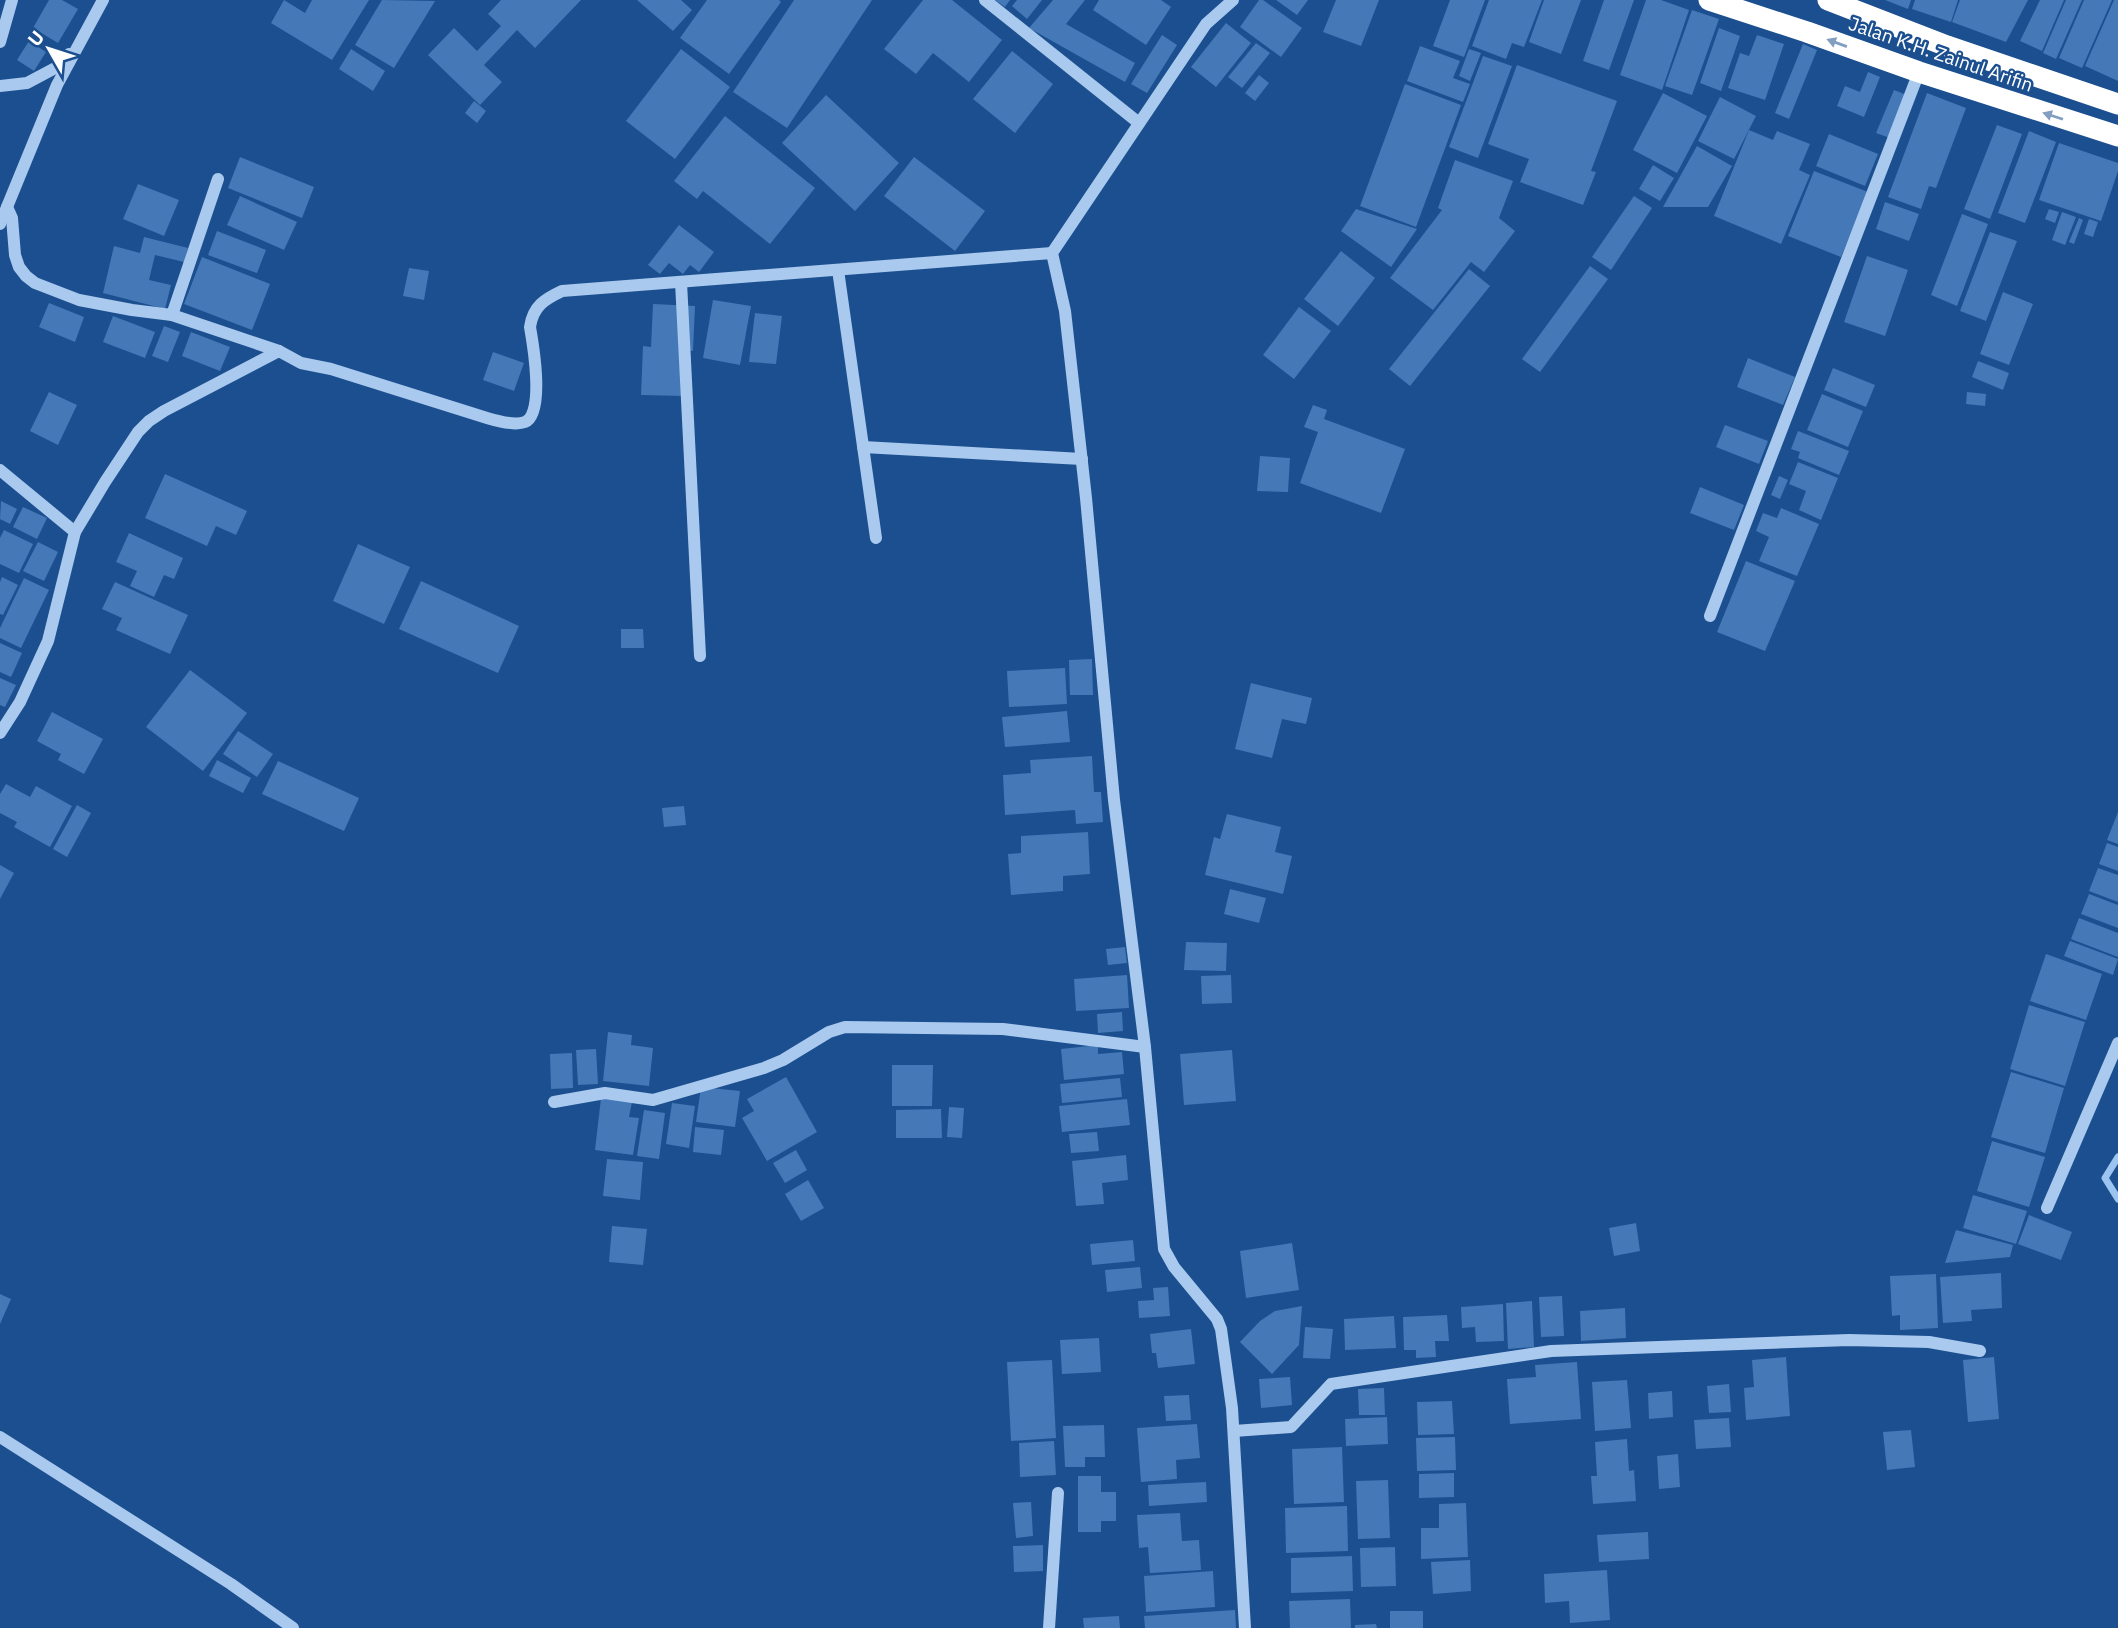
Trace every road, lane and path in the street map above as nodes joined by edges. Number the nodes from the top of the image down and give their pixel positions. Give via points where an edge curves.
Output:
1 (12, 0) edge
2 (103, 0) edge
3 (985, 0) edge
4 (1234, 0) edge
5 (1709, 0) edge
6 (1828, 0) edge
7 (83, 38) junction
8 (0, 43) edge
9 (1919, 72) junction
10 (0, 86) edge
11 (2118, 104) edge
12 (1139, 123) junction
13 (2118, 136) edge
14 (218, 179) dead end
15 (7, 207) junction
16 (0, 224) edge
17 (1052, 253) junction
18 (838, 270) junction
19 (681, 282) junction
20 (172, 315) junction
21 (279, 351) junction
22 (863, 447) junction
23 (1082, 459) junction
24 (0, 470) edge
25 (75, 532) junction
26 (876, 538) dead end
27 (1710, 616) dead end
28 (700, 656) dead end
29 (0, 733) edge
30 (2118, 1043) edge
31 (1145, 1047) junction
32 (554, 1102) dead end
33 (2047, 1208) dead end
34 (1980, 1351) dead end
35 (1234, 1430) junction
36 (0, 1437) edge
37 (1058, 1493) dead end
38 (293, 1628) edge
39 (1049, 1628) edge
40 (1245, 1628) edge

1 - 8 street
2 - 7 street
3 - 12 street
4 - 12 street via 1206,24
9 -> 5 highway, Jalan K.H. Zainul Arifin
6 - 11 highway, Jalan K.H. Zainul Arifin
7 - 10 street via 58,66 27,83
7 - 15 street via 58,85
13 -> 9 highway, Jalan K.H. Zainul Arifin
9 - 27 street
12 - 17 street
14 - 20 street
15 - 16 street
15 - 20 street via 19,267 35,283 79,300
17 - 18 street
17 - 23 street via 1065,311
18 - 19 street
18 - 22 street
19 - 21 street via 562,291 539,304 530,327 537,379 534,406 523,423 487,418 300,363
19 - 28 street
20 - 21 street
21 - 25 street via 149,421
22 - 23 street
22 - 26 street
23 - 31 street via 1113,787
24 - 25 street
25 - 29 street via 48,641
30 - 33 street
31 - 32 street via 1003,1029 845,1027 764,1068 653,1100 605,1093
31 - 35 street via 1164,1249 1217,1319
34 - 35 street via 1929,1342 1849,1340 1551,1351 1331,1384 1291,1427
35 - 40 street
36 - 38 street
37 - 39 street

